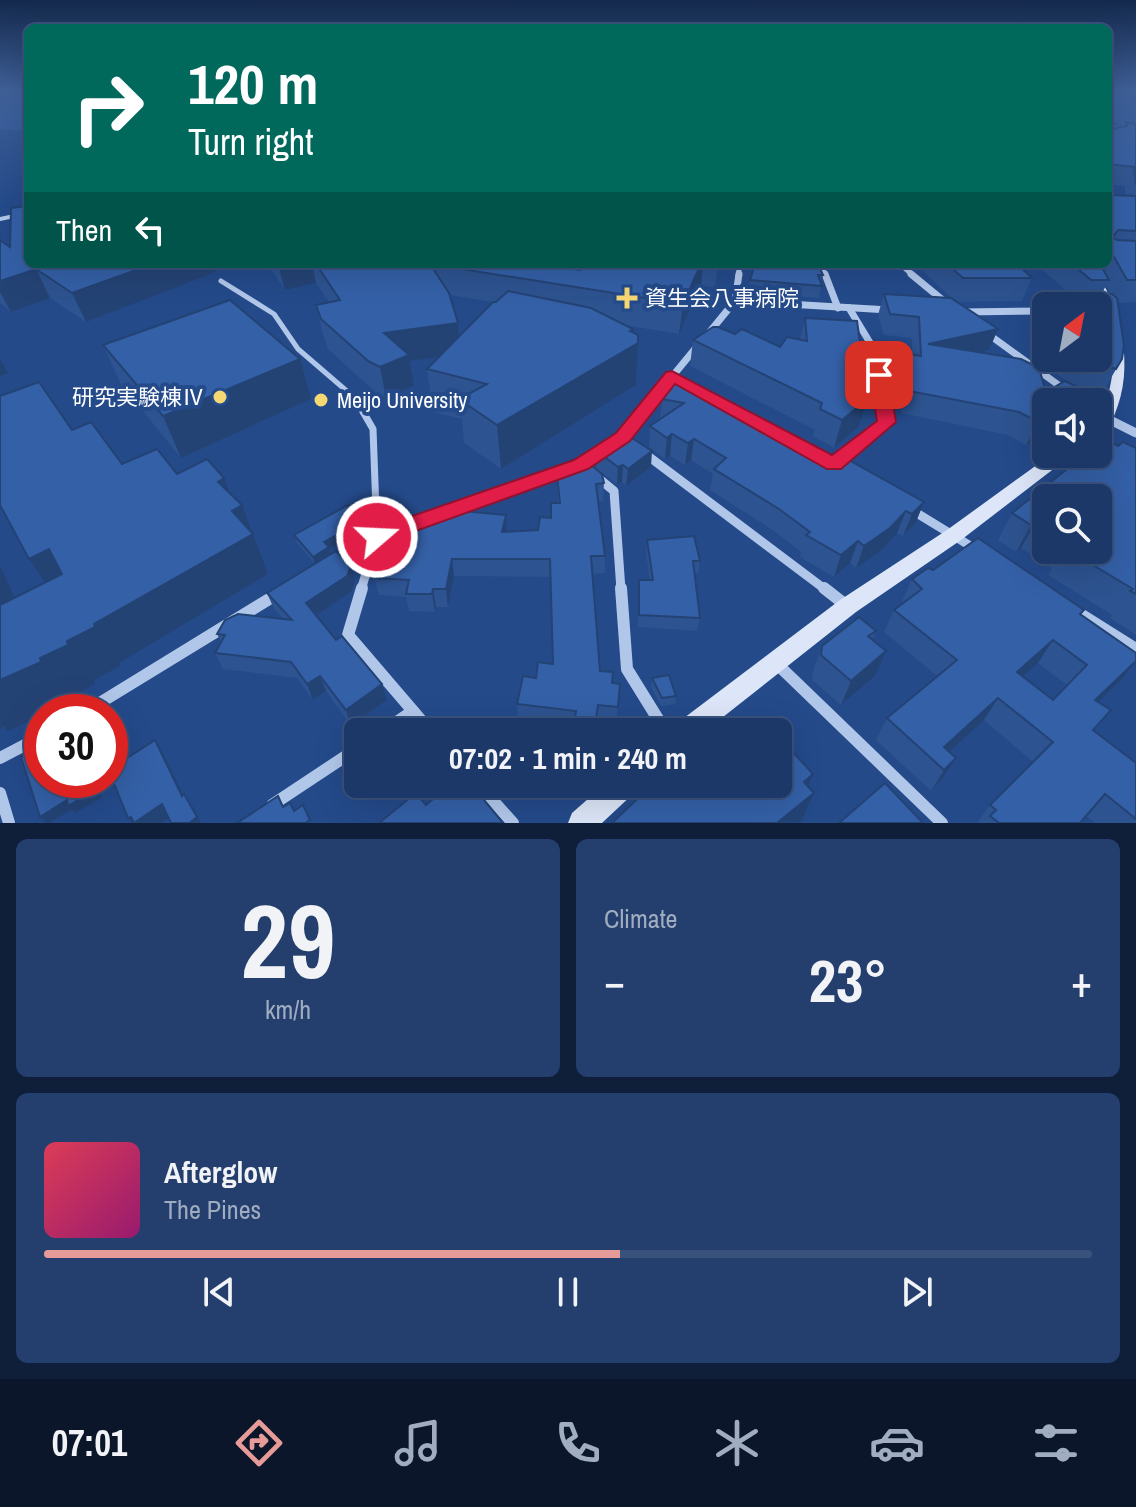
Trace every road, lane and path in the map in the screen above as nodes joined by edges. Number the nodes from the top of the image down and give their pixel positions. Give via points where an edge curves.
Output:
1 (24, 214) edge
2 (0, 219) edge
3 (739, 268) edge
4 (823, 268) edge
5 (905, 268) edge
6 (1089, 268) edge
7 (221, 281) dead end
8 (735, 301) junction
9 (838, 308) junction
10 (849, 308) junction
11 (895, 310) edge
12 (1112, 310) edge
13 (1123, 310) junction
14 (1032, 311) edge
15 (957, 312) junction
16 (970, 321) edge
17 (982, 330) edge
18 (672, 376) junction
19 (1063, 388) edge
20 (712, 398) edge
21 (1112, 413) edge
22 (1112, 425) edge
23 (1136, 433) edge
24 (780, 435) edge
25 (623, 437) junction
26 (834, 464) junction
27 (581, 465) junction
28 (1045, 468) edge
29 (847, 472) edge
30 (901, 504) edge
31 (954, 535) junction
32 (377, 537) junction
33 (993, 559) edge
34 (315, 572) edge
35 (289, 588) edge
36 (1058, 600) edge
37 (848, 606) junction
38 (1136, 649) edge
39 (776, 663) junction
40 (115, 694) edge
41 (413, 711) junction
42 (403, 718) edge
43 (419, 718) edge
44 (657, 718) edge
45 (703, 718) edge
46 (24, 745) edge
47 (344, 757) edge
48 (0, 758) edge
49 (0, 793) edge
50 (491, 798) edge
51 (610, 798) edge
52 (257, 815) edge
53 (9, 823) edge
54 (513, 823) edge
55 (582, 823) edge
56 (942, 823) edge

1 - 2 lane
3 - 8 street
4 - 9 street
5 - 15 street
6 - 13 street
7 - 32 lane via 274,314 298,349 356,399 373,429
8 - 9 street
8 - 18 street
9 - 10 street
10 - 11 street
10 - 26 street via 875,351 887,422
12 - 13 street
13 - 21 street via 1136,362 1124,403
14 - 15 street
15 - 16 street
17 - 19 street
18 - 20 street
18 - 25 street
22 - 23 street
24 - 26 street
25 - 27 street
25 - 37 street
26 - 29 street
27 - 32 street
27 - 44 street via 614,491 627,669
28 - 31 street
30 - 31 street
31 - 33 street
31 - 37 street
32 - 34 street
32 - 41 street via 348,635
35 - 40 street
36 - 38 street
37 - 39 street
39 - 45 street
39 - 56 street
41 - 42 street
41 - 43 street
46 - 48 street
47 - 52 street
49 - 53 street
50 - 54 street
51 - 55 street

